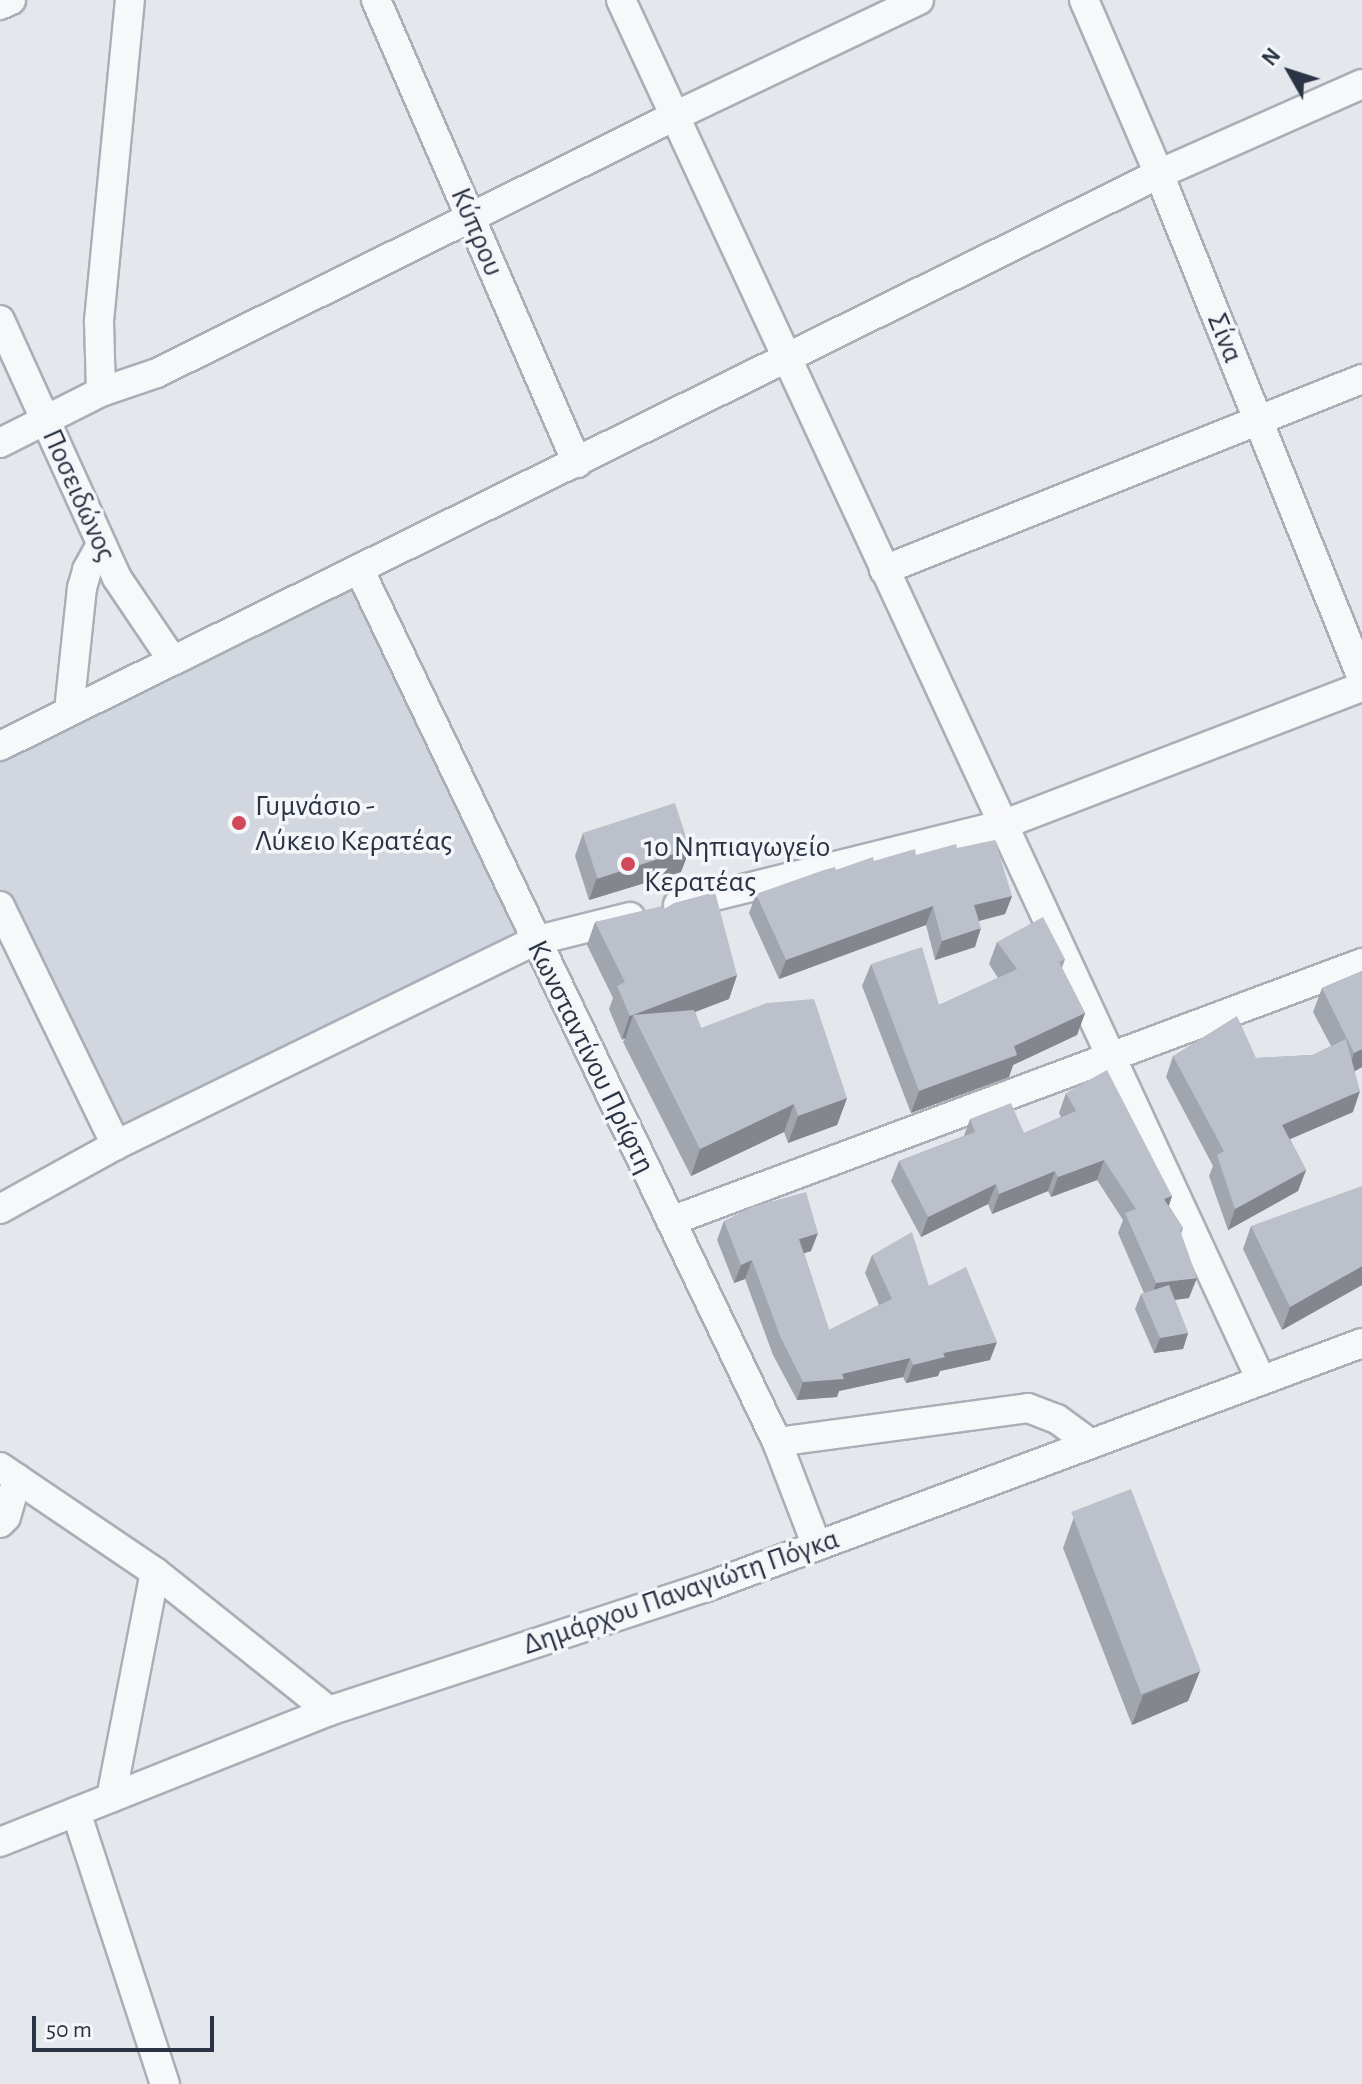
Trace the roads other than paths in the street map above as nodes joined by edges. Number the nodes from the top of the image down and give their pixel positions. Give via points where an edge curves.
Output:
1 (11, 0) edge
2 (130, 0) edge
3 (376, 0) edge
4 (621, 0) edge
5 (919, 0) edge
6 (1084, 0) edge
7 (0, 5) edge
8 (1362, 84) edge
9 (675, 116) junction
10 (1159, 174) junction
11 (470, 217) junction
12 (0, 320) edge
13 (787, 358) junction
14 (1362, 379) edge
15 (101, 392) junction
16 (45, 419) junction
17 (1259, 423) junction
18 (0, 443) edge
19 (577, 463) junction
20 (101, 545) junction
21 (884, 570) junction
22 (360, 571) junction
23 (173, 661) junction
24 (1362, 678) edge
25 (1362, 687) edge
26 (69, 711) junction
27 (0, 746) edge
28 (1002, 825) junction
29 (0, 906) edge
30 (534, 941) junction
31 (1362, 963) edge
32 (1112, 1059) junction
33 (116, 1145) junction
34 (0, 1209) edge
35 (671, 1221) junction
36 (1362, 1343) edge
37 (1261, 1380) junction
38 (777, 1442) junction
39 (1091, 1444) junction
40 (8, 1473) edge
41 (0, 1523) edge
42 (817, 1546) junction
43 (155, 1572) junction
44 (329, 1711) junction
45 (111, 1798) junction
46 (76, 1812) junction
47 (0, 1842) edge
48 (165, 2084) edge

1 - 7 street
2 - 15 street via 99,321
3 - 11 street, Κύπρου
4 - 9 street
5 - 9 street
6 - 10 street, Σίνα
8 - 10 street
9 - 11 street
9 - 13 street
10 - 13 street
10 - 17 street, Σίνα
11 - 15 street via 157,373
11 - 19 street, Κύπρου
12 - 16 street, Ποσειδώνος
13 - 19 street
13 - 21 street
14 - 17 street
15 - 16 street
16 - 18 street
16 - 20 street, Ποσειδώνος
17 - 21 street
17 - 24 street, Σίνα
19 - 22 street
20 - 23 street, Ποσειδώνος
20 - 26 street via 82,588
21 - 28 street
22 - 23 street
22 - 30 street, Κωνσταντίνου Πρίφτη
23 - 26 street
25 - 28 street
26 - 27 street
28 - 30 street
28 - 32 street
29 - 33 street
30 - 33 street
30 - 35 street, Κωνσταντίνου Πρίφτη
31 - 32 street
32 - 35 street
32 - 37 street
33 - 34 street
35 - 38 street, Κωνσταντίνου Πρίφτη
36 - 37 street, Δημάρχου Παναγιώτη Πόγκα
37 - 39 street, Δημάρχου Παναγιώτη Πόγκα
38 - 39 street via 1028,1408 1057,1419
38 - 42 street, Κωνσταντίνου Πρίφτη
39 - 42 street, Δημάρχου Παναγιώτη Πόγκα
40 - 41 street via 6,1517
40 - 43 street
42 - 44 street, Δημάρχου Παναγιώτη Πόγκα
43 - 44 street
43 - 45 street
44 - 45 street, Δημάρχου Παναγιώτη Πόγκα
45 - 46 street, Δημάρχου Παναγιώτη Πόγκα
46 - 47 street, Δημάρχου Παναγιώτη Πόγκα
46 - 48 street

